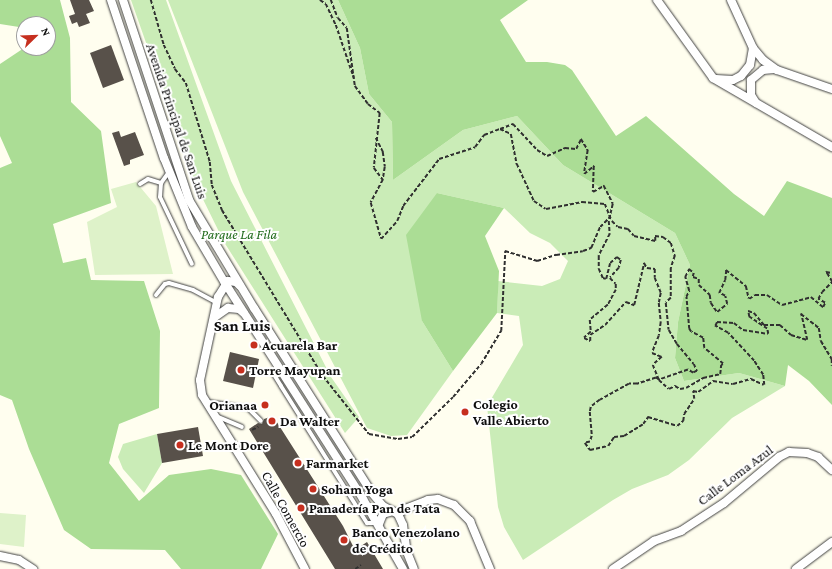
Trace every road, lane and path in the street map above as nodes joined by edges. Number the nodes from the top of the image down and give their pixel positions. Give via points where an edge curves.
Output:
1 (110, 0) edge
2 (123, 0) edge
3 (151, 0) edge
4 (320, 0) edge
5 (330, 0) edge
6 (657, 0) edge
7 (731, 0) edge
8 (753, 48) junction
9 (777, 70) junction
10 (713, 78) junction
11 (354, 79) junction
12 (832, 89) edge
13 (759, 107) junction
14 (500, 129) junction
15 (376, 138) junction
16 (832, 147) edge
17 (169, 172) junction
18 (383, 180) junction
19 (161, 183) junction
20 (140, 184) dead end
21 (610, 217) junction
22 (217, 246) junction
23 (207, 252) junction
24 (192, 264) dead end
25 (832, 273) edge
26 (225, 283) junction
27 (242, 288) junction
28 (156, 295) dead end
29 (217, 303) junction
30 (245, 314) junction
31 (215, 317) junction
32 (832, 366) edge
33 (659, 380) junction
34 (206, 402) junction
35 (214, 415) junction
36 (261, 421) dead end
37 (242, 427) dead end
38 (832, 470) edge
39 (396, 512) junction
40 (379, 524) junction
41 (832, 542) edge
42 (0, 556) edge
43 (361, 565) dead end
44 (34, 569) edge
45 (305, 569) edge
46 (355, 569) edge
47 (403, 569) edge
48 (414, 569) edge
49 (490, 569) edge
50 (613, 569) edge
51 (796, 569) edge

1 - 17 street, Avenida Principal de San Luis
2 - 22 street, Avenida Principal de San Luis via 179,174 189,200
3 - 21 path via 164,45 186,83 210,162 212,184 222,210 323,376 369,434 398,439 412,437 482,364 501,331 504,251 537,261 583,251 591,248 600,226
4 - 11 path via 326,4 336,25
5 - 11 path via 338,18 348,28
6 - 10 street
7 - 8 street
8 - 9 street via 762,60
8 - 10 street via 750,65 741,76 733,80
9 - 12 street
9 - 13 street via 766,69 752,80 751,95
10 - 13 street
11 - 15 path via 355,86 368,104 380,113
13 - 16 street
14 - 18 path via 484,135 475,147 439,159 403,206 397,221 381,239 371,203
14 - 21 path via 511,134 517,164 534,201 546,209 582,202 605,204
14 - 21 path via 513,124 537,150 547,156 565,148 576,149 581,139 588,150 584,174 594,166 593,192 604,186 613,204
15 - 18 path via 383,152
15 - 18 path via 374,168
17 - 19 lane
17 - 23 street, Avenida Principal de San Luis via 179,199
19 - 20 lane via 148,179
19 - 24 lane via 160,197
21 - 33 path via 618,227 628,229 634,236 655,240 654,236 663,237 671,243 675,251 671,268 671,298 666,303 670,330 677,344 694,364 696,371 682,371
21 - 33 path via 610,234 600,252 598,264 601,275 606,279 610,262 617,257 621,260 619,268 610,278 616,284 616,290 608,305 590,320 591,332 584,338 590,341 590,335 605,325 626,302 634,305 644,263 647,268 655,269 655,278 661,294 661,322 658,341 651,350 662,357 653,366
22 - 23 street via 216,256
22 - 27 street, Avenida Principal de San Luis
23 - 26 street, Avenida Principal de San Luis
25 - 33 path via 826,272 832,282 818,299 825,303 823,307 811,297 782,305 767,295 755,295 748,299 746,286 726,270 719,293 725,296 727,304 717,312 711,303 710,295 688,269 685,277 689,291 686,297 689,329 703,338 704,348 724,364 721,365 720,374 703,378 686,388 680,389 675,386 669,389
26 - 27 street via 232,281
26 - 29 street, Calle Comercio
26 - 30 street, Avenida Principal de San Luis
27 - 39 street, Avenida Principal de San Luis via 378,502
28 - 29 lane via 169,283 193,290
29 - 31 street, Calle Comercio
30 - 31 street via 239,309 228,308
30 - 40 street, Avenida Principal de San Luis
31 - 34 street, Calle Comercio via 200,380 202,395
32 - 33 path via 819,328 800,314 807,340 791,335 780,325 764,326 751,310 748,311 749,317 767,329 768,334 743,330 734,323 716,322 715,326 728,333 754,361 764,385 751,379 733,384 713,381 698,392 693,391 694,399 684,414 683,421 677,426 648,417 643,424 624,436 614,436 608,446 588,449 586,443 590,442 592,436 591,407 622,389 624,385 656,378
34 - 35 street, Calle Comercio
34 - 36 lane via 248,408
35 - 37 lane
35 - 45 street, Calle Comercio via 276,514
38 - 50 street, Calle Loma Azul via 818,457 789,452 779,457 724,503 681,531 643,547
39 - 40 street via 383,514
39 - 48 street via 403,525 407,552
39 - 49 street via 428,500 454,505 470,521
40 - 47 street, Avenida Principal de San Luis
41 - 51 street
42 - 44 street via 19,560
43 - 46 path

